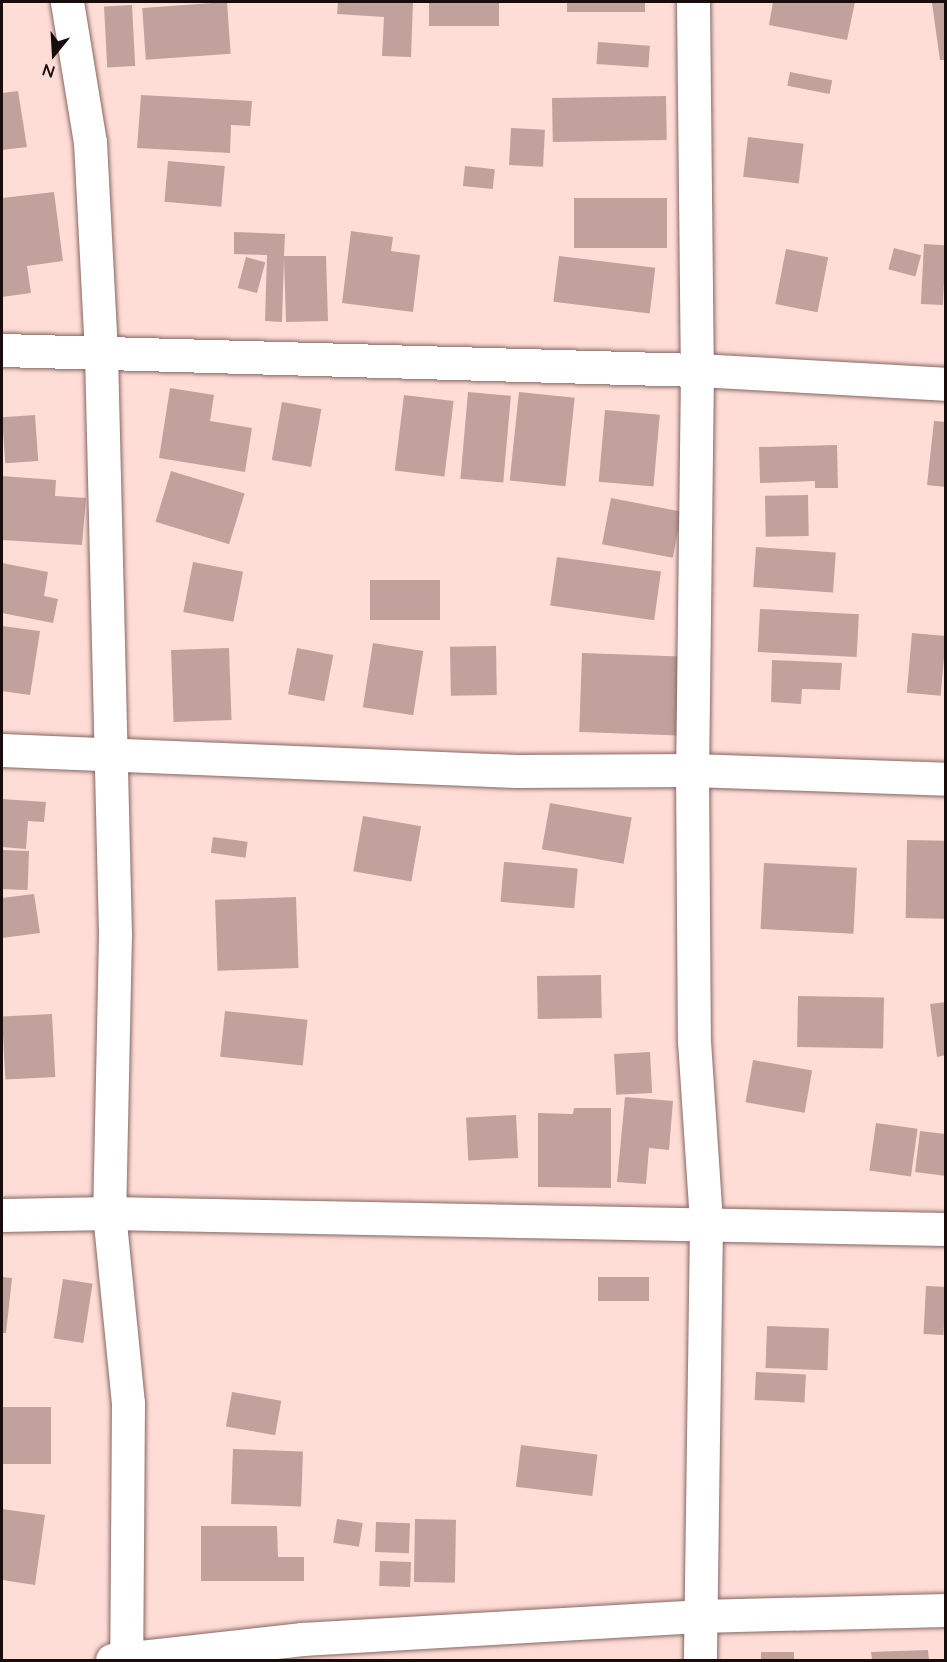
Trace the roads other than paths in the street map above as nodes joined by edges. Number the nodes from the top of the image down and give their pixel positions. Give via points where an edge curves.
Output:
1 (67, 2) edge
2 (693, 2) edge
3 (2, 350) edge
4 (101, 353) junction
5 (697, 370) junction
6 (945, 384) edge
7 (2, 750) edge
8 (110, 753) junction
9 (692, 770) junction
10 (945, 779) edge
11 (109, 1213) junction
12 (2, 1215) edge
13 (706, 1224) junction
14 (945, 1229) edge
15 (945, 1610) edge
16 (698, 1616) junction
17 (121, 1660) edge
18 (700, 1660) edge

1 - 4 street via 90,141
2 - 5 street
3 - 4 street
4 - 5 street
4 - 8 street
5 - 6 street
5 - 9 street
7 - 8 street
8 - 9 street via 517,771
8 - 11 street via 115,934
9 - 10 street
9 - 13 street via 694,1041
11 - 12 street
11 - 13 street
11 - 17 street via 128,1403
13 - 14 street
13 - 16 street
15 - 16 street
16 - 17 street via 302,1639
16 - 18 street

